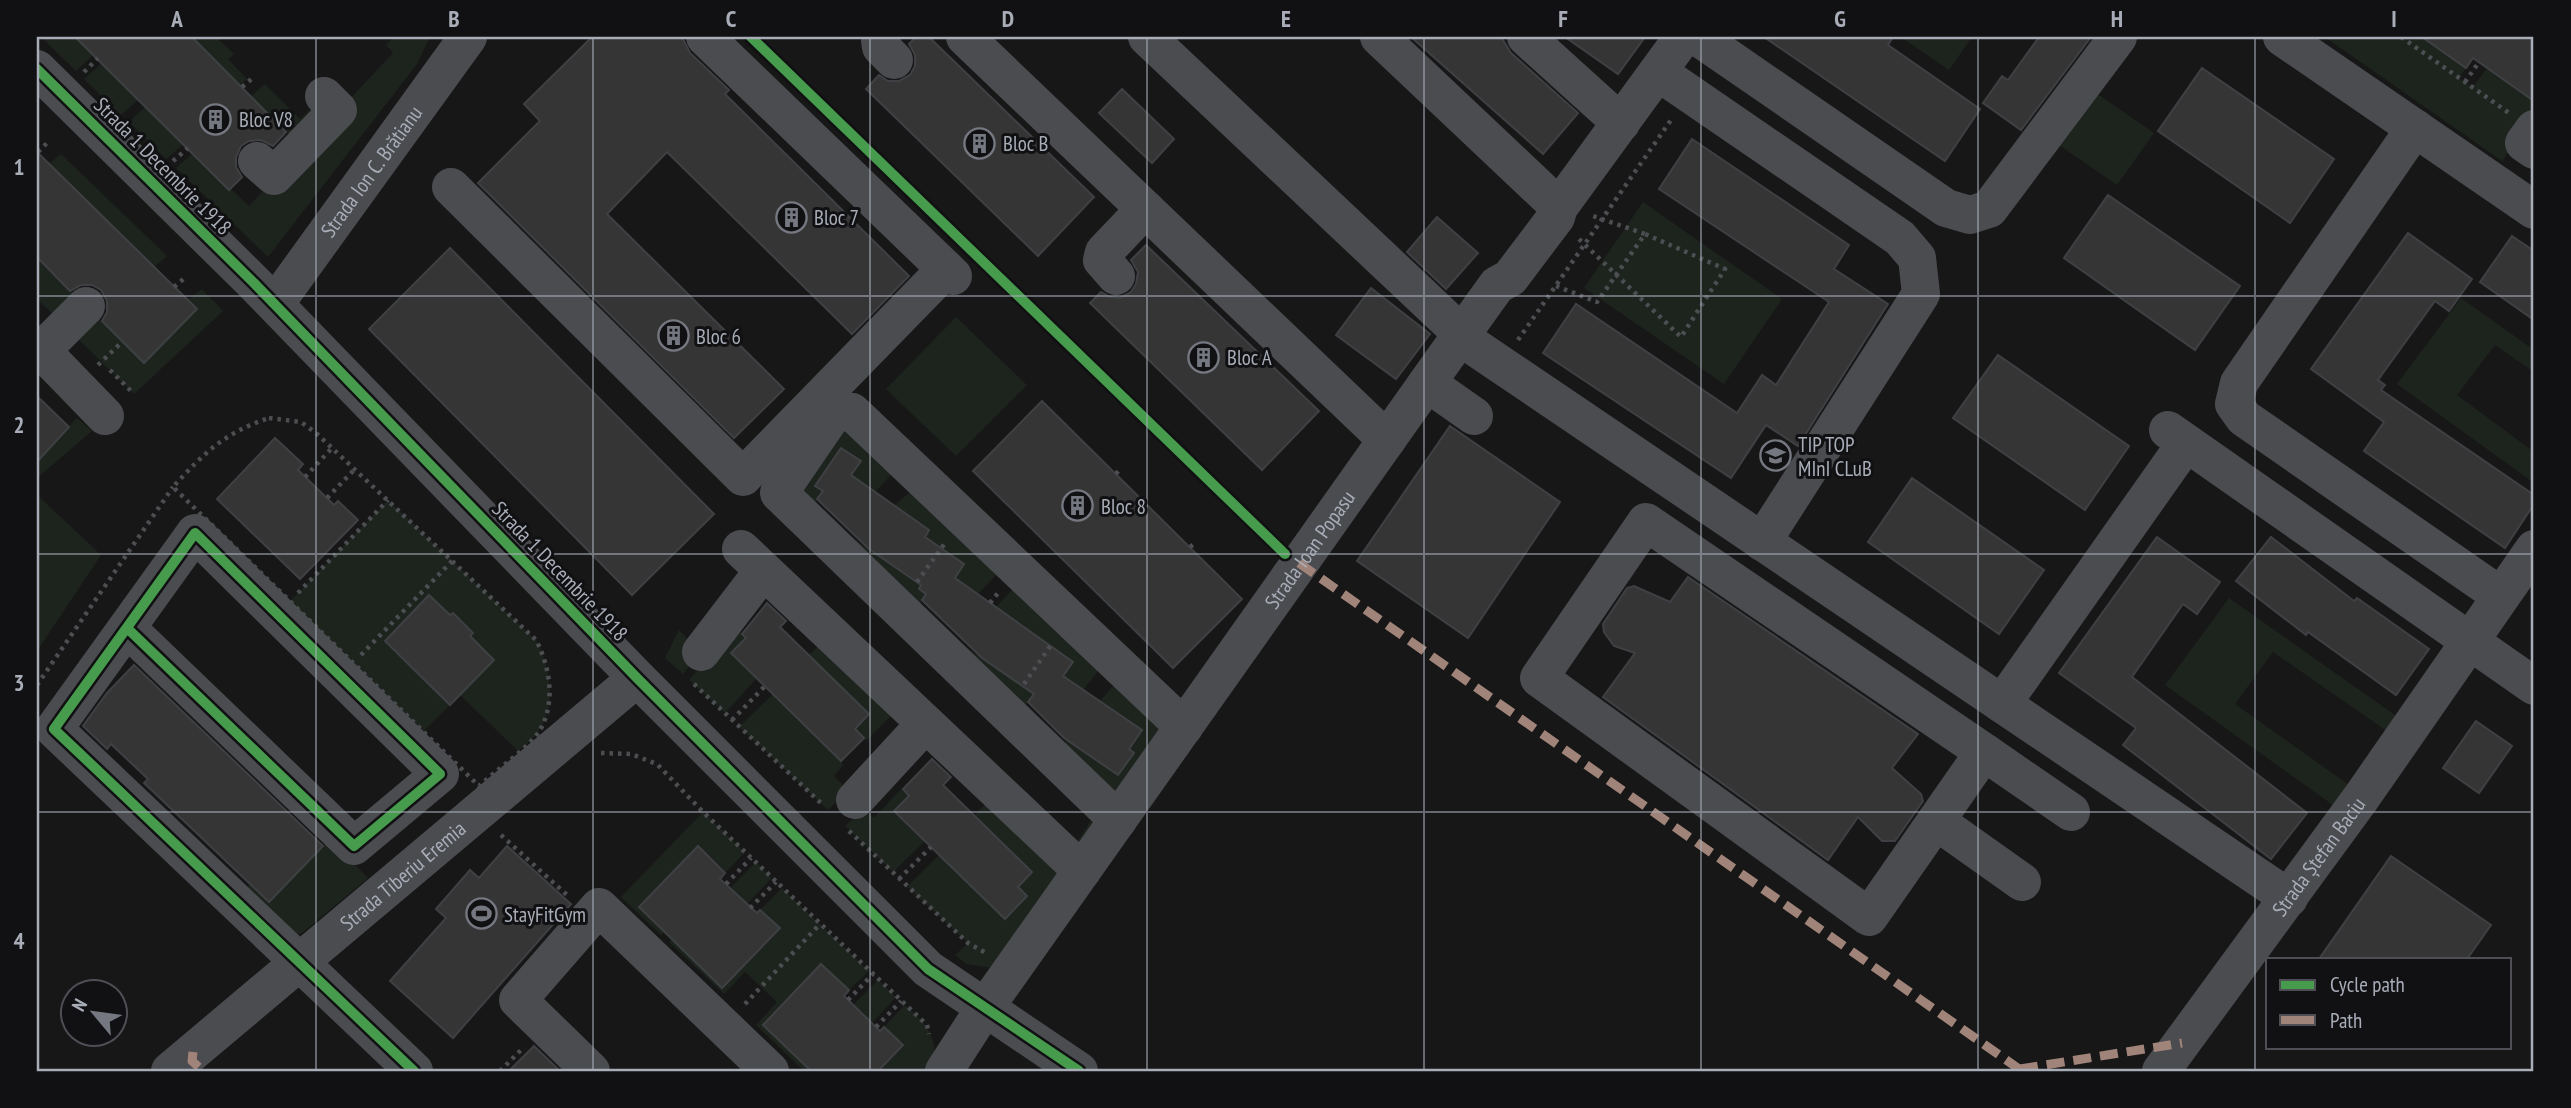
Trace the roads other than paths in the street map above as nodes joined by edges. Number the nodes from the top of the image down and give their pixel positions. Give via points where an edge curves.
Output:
1 (468, 37) edge
2 (705, 37) edge
3 (965, 37) edge
4 (1147, 37) edge
5 (1378, 37) edge
6 (1526, 37) edge
7 (1683, 37) edge
8 (1698, 37) edge
9 (2118, 37) edge
10 (2282, 37) edge
11 (37, 69) edge
12 (1658, 72) junction
13 (324, 96) dead end
14 (1621, 123) junction
15 (2415, 128) junction
16 (257, 161) dead end
17 (451, 187) dead end
18 (1145, 209) junction
19 (1559, 210) junction
20 (2534, 210) edge
21 (1116, 276) dead end
22 (275, 304) junction
23 (86, 306) dead end
24 (1461, 335) junction
25 (39, 349) edge
26 (1427, 383) junction
27 (120, 405) road end
28 (1474, 416) dead end
29 (1387, 440) junction
30 (743, 477) junction
31 (779, 493) junction
32 (1767, 545) junction
33 (2534, 549) edge
34 (1738, 593) junction
35 (2501, 596) junction
36 (127, 628) junction
37 (2471, 640) junction
38 (701, 652) dead end
39 (637, 678) junction
40 (2534, 687) edge
41 (2003, 704) junction
42 (925, 724) junction
43 (1184, 727) junction
44 (1984, 752) junction
45 (855, 800) dead end
46 (399, 809) junction
47 (2071, 812) dead end
48 (1118, 820) junction
49 (1936, 821) junction
50 (436, 847) junction
51 (1082, 871) junction
52 (2022, 883) dead end
53 (2289, 898) junction
54 (299, 962) junction
55 (984, 1009) junction
56 (938, 1058) edge
57 (170, 1071) edge
58 (414, 1071) edge
59 (591, 1071) edge
60 (771, 1071) edge
61 (1079, 1071) edge
62 (2161, 1071) edge

1 - 22 street, Strada Ion C. Brătianu
2 - 30 street via 950,273
3 - 18 street
4 - 24 street
5 - 19 street
6 - 14 street
7 - 12 street, Strada Ioan Popasu
8 - 9 street via 1946,208 1970,215 1990,209
10 - 15 street
11 - 22 street, Strada 1 Decembrie 1918
12 - 14 street, Strada Ioan Popasu
12 - 32 street via 1900,238 1917,258 1921,294
13 - 16 street via 338,110 274,176
14 - 19 street, Strada Ioan Popasu
15 - 20 street
15 - 35 street via 2239,383 2234,404 2244,418
17 - 30 street
18 - 21 street via 1104,252 1102,260
18 - 29 street
19 - 24 street, Strada Ioan Popasu
22 - 39 street, Strada 1 Decembrie 1918
23 - 25 street
24 - 26 street, Strada Ioan Popasu
24 - 32 street
25 - 27 street
26 - 28 street
26 - 29 street, Strada Ioan Popasu
29 - 43 street, Strada Ioan Popasu
30 - 31 street
31 - 43 street via 831,417 852,412
31 - 48 street
32 - 34 street
32 - 41 street
33 - 35 street, Strada Ștefan Baciu
34 - 44 street
34 - 49 street via 1646,522 1539,678 1869,917
35 - 37 street, Strada Ștefan Baciu
36 - 46 street via 354,846
36 - 46 street via 195,533 440,774
36 - 54 street via 54,729
37 - 40 street
37 - 41 street via 2177,437
37 - 53 street, Strada Ștefan Baciu
38 - 42 street via 752,560
39 - 50 street, Strada Tiberiu Eremia
39 - 55 street, Strada 1 Decembrie 1918 via 928,969
41 - 53 street
42 - 45 street
42 - 51 street
43 - 48 street, Strada Ioan Popasu
44 - 47 street
44 - 49 street
46 - 50 street
48 - 51 street, Strada Ioan Popasu
49 - 52 street
50 - 54 street, Strada Tiberiu Eremia
51 - 55 street, Strada Ioan Popasu
53 - 62 street, Strada Ștefan Baciu
54 - 57 street, Strada Tiberiu Eremia
54 - 58 street
55 - 56 street, Strada Ioan Popasu
55 - 61 street, Strada 1 Decembrie 1918
59 - 60 street via 517,1000 526,972 599,907

